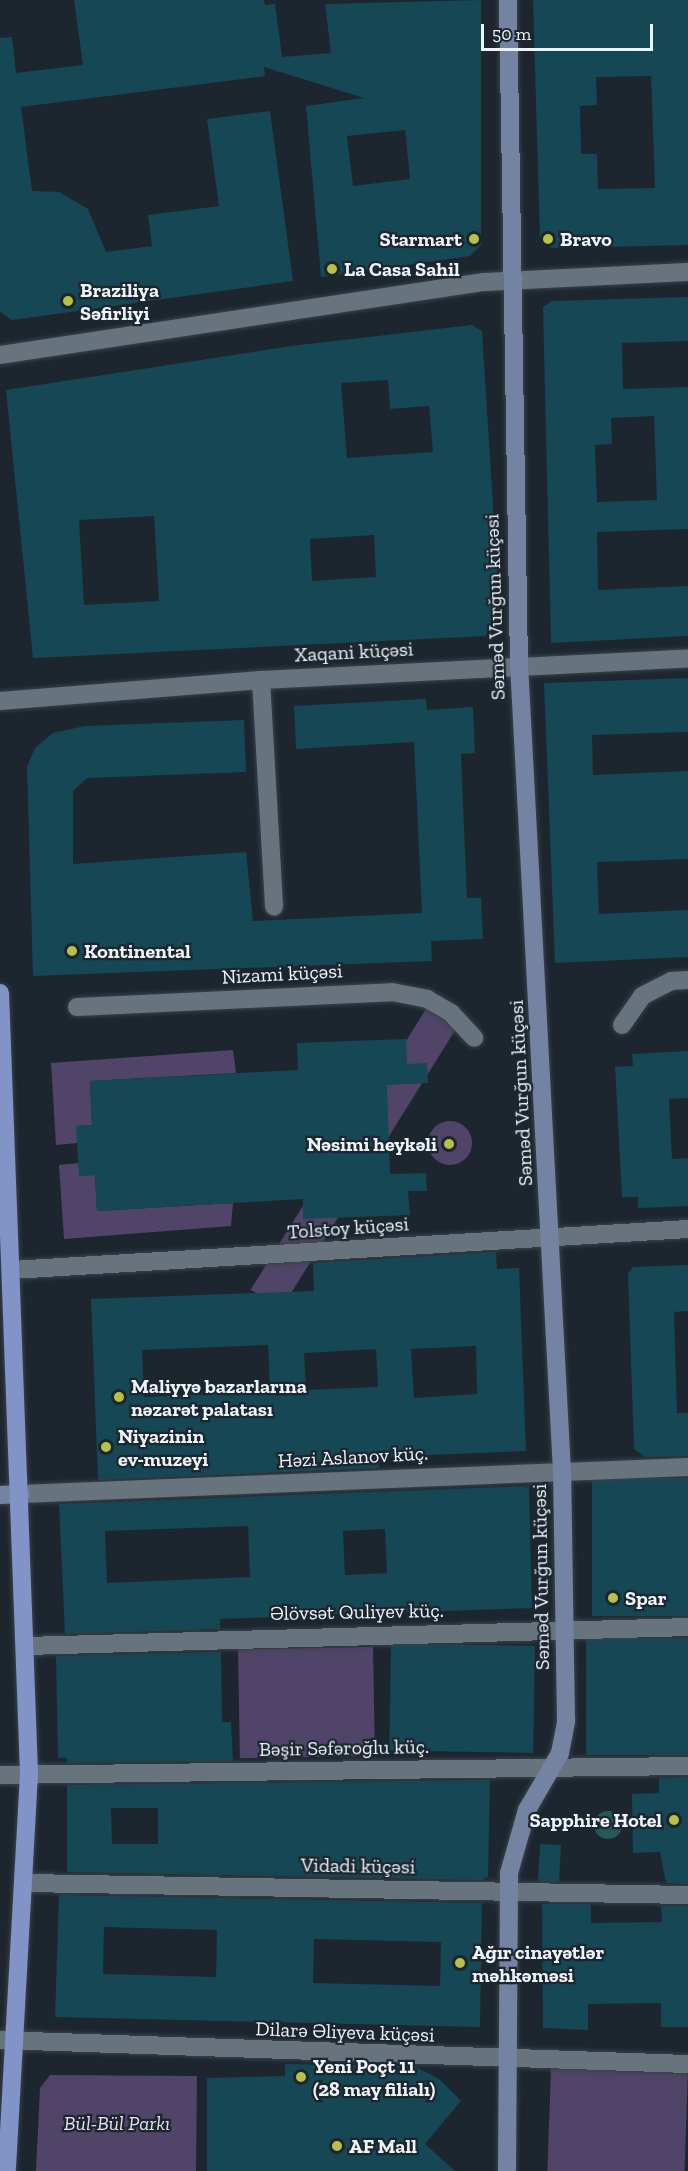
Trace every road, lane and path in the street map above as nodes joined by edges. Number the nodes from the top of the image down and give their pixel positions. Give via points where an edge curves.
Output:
1 (508, 0) edge
2 (688, 272) edge
3 (509, 279) junction
4 (0, 355) edge
5 (688, 658) edge
6 (519, 665) junction
7 (261, 680) junction
8 (0, 701) edge
9 (274, 908) dead end
10 (688, 980) edge
11 (0, 993) edge
12 (77, 1007) dead end
13 (622, 1025) dead end
14 (474, 1038) dead end
15 (688, 1229) edge
16 (551, 1235) junction
17 (12, 1270) junction
18 (688, 1467) edge
19 (562, 1471) junction
20 (21, 1494) junction
21 (0, 1495) edge
22 (688, 1627) edge
23 (565, 1630) junction
24 (27, 1646) junction
25 (688, 1766) edge
26 (553, 1768) junction
27 (29, 1774) junction
28 (0, 1775) edge
29 (26, 1883) junction
30 (508, 1892) junction
31 (688, 1895) edge
32 (8, 2041) edge
33 (507, 2060) junction
34 (688, 2064) edge
35 (7, 2171) edge
36 (507, 2171) edge

1 - 3 main road, Səməd Vurğun küçəsi
2 - 3 street
3 - 4 street
3 - 6 main road, Səməd Vurğun küçəsi
5 - 6 street, Xaqani küçəsi
6 - 7 street, Xaqani küçəsi
6 - 16 main road, Səməd Vurğun küçəsi
7 - 8 street, Xaqani küçəsi
7 - 9 street
10 - 13 street via 671,981 642,996
11 - 17 main road
12 - 14 street, Nizami küçəsi via 392,992 427,999 451,1013
15 - 16 street, Tolstoy küçəsi
16 - 17 street, Tolstoy küçəsi
16 - 19 main road, Səməd Vurğun küçəsi
17 - 20 main road
18 - 19 street, Həzi Aslanov küç.
19 - 20 street, Həzi Aslanov küç.
19 - 23 main road, Səməd Vurğun küçəsi
20 - 21 main road
20 - 24 main road
22 - 23 street, Əlövsət Quliyev küç.
23 - 24 street, Əlövsət Quliyev küç.
23 - 26 main road, Səməd Vurğun küçəsi via 566,1721
24 - 27 main road
25 - 26 street, Bəşir Səfəroğlu küç.
26 - 27 street, Bəşir Səfəroğlu küç.
26 - 30 main road, Səməd Vurğun küçəsi via 518,1836
27 - 28 street, Bəşir Səfəroğlu küç.
27 - 29 main road
29 - 30 street, Vidadi küçəsi
29 - 32 main road
30 - 31 street, Vidadi küçəsi
30 - 33 main road, Səməd Vurğun küçəsi
32 - 33 street, Dilarə Əliyeva küçəsi
32 - 35 main road
33 - 34 street, Dilarə Əliyeva küçəsi
33 - 36 main road, Səməd Vurğun küçəsi

